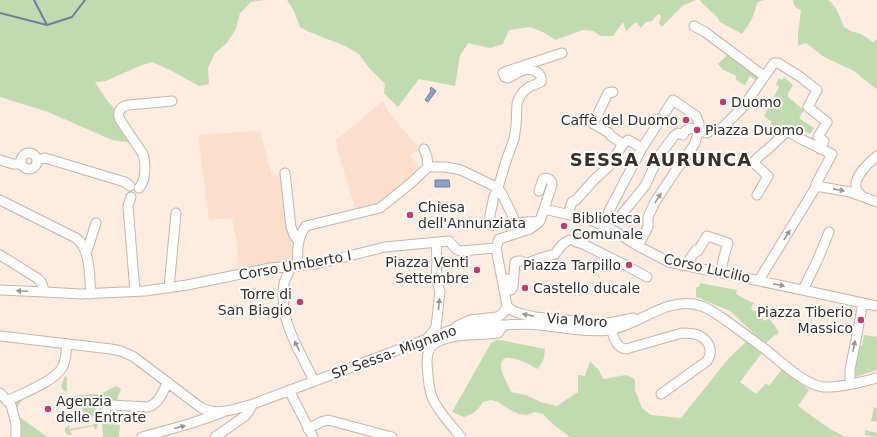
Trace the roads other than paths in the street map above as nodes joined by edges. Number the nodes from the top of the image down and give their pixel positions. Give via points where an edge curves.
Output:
1 (694, 26) dead end
2 (562, 53) dead end
3 (764, 76) junction
4 (613, 92) dead end
5 (172, 100) dead end
6 (699, 130) junction
7 (623, 144) junction
8 (642, 148) junction
9 (424, 149) dead end
10 (820, 149) junction
11 (877, 156) edge
12 (0, 160) edge
13 (38, 160) junction
14 (21, 164) junction
15 (428, 167) junction
16 (285, 173) dead end
17 (130, 186) junction
18 (816, 186) junction
19 (139, 188) junction
20 (498, 188) junction
21 (539, 191) dead end
22 (757, 195) dead end
23 (861, 195) junction
24 (131, 197) junction
25 (0, 200) edge
26 (877, 202) edge
27 (544, 209) junction
28 (176, 213) dead end
29 (568, 214) junction
30 (622, 214) tunnel mouth
31 (540, 221) junction
32 (96, 223) dead end
33 (516, 223) junction
34 (603, 226) junction
35 (829, 232) dead end
36 (299, 242) junction
37 (436, 242) junction
38 (638, 246) junction
39 (496, 248) junction
40 (86, 251) junction
41 (0, 255) edge
42 (499, 264) junction
43 (294, 266) junction
44 (688, 266) junction
45 (721, 272) junction
46 (646, 277) dead end
47 (759, 280) junction
48 (169, 288) junction
49 (0, 290) edge
50 (803, 290) junction
51 (135, 291) junction
52 (45, 292) junction
53 (91, 294) junction
54 (862, 303) junction
55 (507, 306) junction
56 (877, 306) edge
57 (650, 314) junction
58 (501, 325) junction
59 (454, 329) junction
60 (612, 330) junction
61 (0, 336) edge
62 (426, 340) junction
63 (67, 344) junction
64 (877, 378) edge
65 (314, 381) junction
66 (168, 382) junction
67 (851, 384) junction
68 (289, 390) junction
69 (0, 393) edge
70 (661, 394) dead end
71 (7, 401) junction
72 (253, 404) junction
73 (105, 411) dead end
74 (225, 411) junction
75 (311, 433) edge
76 (16, 437) edge
77 (142, 437) edge
78 (215, 437) edge
79 (392, 437) edge
80 (461, 437) edge

1 - 3 street
2 - 20 street via 503,73 505,78 508,78 532,69 542,79 541,82 529,87 519,98 514,139
3 - 6 street via 743,107 719,131 713,129 707,133
3 - 10 street via 774,63 778,63 817,90 808,107 827,122 818,137 824,141
4 - 7 street via 608,93 590,122
5 - 19 street via 124,106 118,112 120,120 143,154 144,179
6 - 8 street via 698,118 673,100
6 - 30 street via 689,128 683,135 678,133 674,136 659,156 645,186
38 -> 6 street via 648,227 648,217 655,202 692,148
7 - 8 street via 628,140
7 - 29 street via 609,166 572,202
8 - 34 street
9 - 15 street
10 - 18 street via 832,154
10 - 22 street via 787,131 753,162 768,176
11 - 23 street via 868,163 856,183 857,191
12 - 14 street
13 - 14 street via 38,164 32,169 27,169
13 - 14 street via 28,152 23,155
13 - 17 street via 45,158 125,182
15 - 20 street via 462,170
15 - 36 street via 380,208 308,225 303,230
16 - 36 street via 291,227
17 - 19 street via 135,185
17 - 24 street via 127,193
18 -> 23 street
47 -> 18 street
19 - 24 street via 138,196
20 - 33 street
20 - 33 street via 494,196 490,225
21 - 27 street via 543,179 550,179 552,185
23 - 26 street
24 - 51 street via 128,206
25 - 40 street via 76,238
27 - 29 street, Corso Lucilio
27 - 31 street
28 - 48 street
29 - 34 street, Corso Lucilio
31 - 33 street
31 - 39 street via 530,229 499,239
32 - 40 street
34 - 38 street, Corso Lucilio via 615,227
35 - 50 street
36 - 43 street
37 - 39 street, Corso Umberto I via 449,241 460,251
37 - 43 street, Corso Umberto I via 386,247
62 -> 37 street via 436,327 440,292 436,278
38 - 44 street, Corso Lucilio via 666,261
39 - 42 street
40 - 53 street
41 - 52 street via 37,278
42 - 46 street via 505,266 508,289 511,290 515,262 532,262 555,254 567,241 576,242
42 - 55 street
43 - 48 street, Corso Umberto I
65 -> 43 street via 287,324 283,289 285,278
44 - 45 street, Corso Lucilio
44 - 45 street via 694,252 698,251 707,236 728,243
45 - 47 street, Corso Lucilio
47 -> 50 street, Corso Lucilio
48 - 51 street, Corso Umberto I
52 -> 49 street, Corso Umberto I
50 - 54 street, Corso Lucilio
51 - 53 street, Corso Umberto I
52 - 53 street, Corso Umberto I
54 - 56 street, Corso Lucilio
67 -> 54 street via 850,370
57 -> 55 street, Via Moro via 609,323 596,323 527,315
55 - 59 street via 501,316 470,320
57 - 60 street, SP Sessa- Mignano
57 - 67 street, SP Sessa- Mignano via 679,304 704,307 718,314 816,386
58 - 59 street, SP Sessa- Mignano
58 - 60 street, SP Sessa- Mignano via 531,324 591,331
58 - 80 street via 498,333 453,337 434,344 429,350 428,381 432,397
59 - 62 street, SP Sessa- Mignano
60 - 70 street via 615,340 622,349 682,333 698,335 707,341 711,352 707,361
61 - 63 street, SP Sessa- Mignano
62 - 65 street, SP Sessa- Mignano
63 - 66 street, SP Sessa- Mignano via 128,354
63 - 71 street via 65,361 59,372 49,380
64 - 67 street, SP Sessa- Mignano
65 - 68 street, SP Sessa- Mignano
66 - 73 street via 152,406 112,405
66 - 74 street, SP Sessa- Mignano via 203,409 213,412
68 - 72 street, SP Sessa- Mignano
68 - 75 street
69 - 71 street
71 - 76 street via 14,415
72 - 74 street, SP Sessa- Mignano
72 - 78 street via 245,416
77 -> 74 street
75 - 79 street via 321,422 328,420

